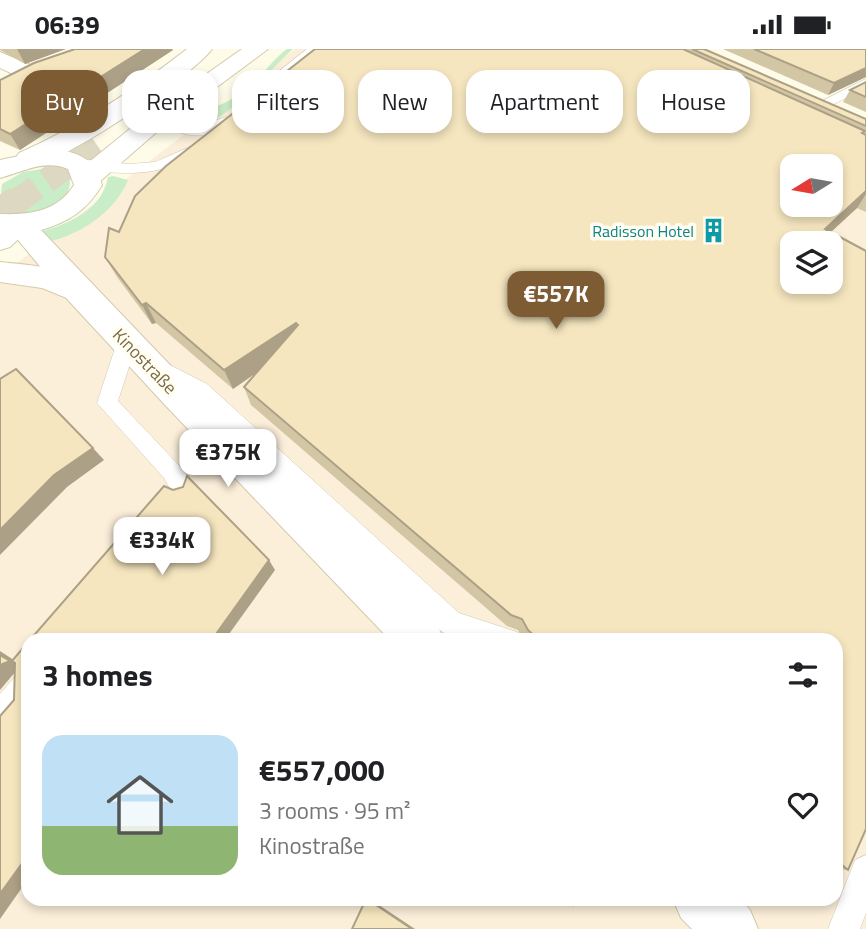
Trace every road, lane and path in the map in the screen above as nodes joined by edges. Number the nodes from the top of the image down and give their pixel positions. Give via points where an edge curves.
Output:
1 (201, 49) edge
2 (220, 49) edge
3 (235, 49) edge
4 (257, 49) edge
5 (300, 49) edge
6 (315, 49) edge
7 (0, 59) edge
8 (50, 65) edge
9 (23, 70) edge
10 (34, 70) edge
11 (200, 70) edge
12 (209, 70) edge
13 (218, 72) edge
14 (21, 75) edge
15 (866, 83) edge
16 (0, 85) edge
17 (823, 104) edge
18 (218, 125) edge
19 (218, 130) edge
20 (129, 133) edge
21 (214, 133) edge
22 (28, 159) junction
23 (91, 163) junction
24 (1, 169) tunnel mouth
25 (11, 228) edge
26 (0, 272) edge
27 (79, 292) junction
28 (134, 350) junction
29 (182, 489) edge
30 (506, 632) edge
31 (414, 633) edge
32 (21, 691) edge
33 (0, 715) edge
34 (866, 871) edge
35 (707, 906) edge
36 (731, 929) edge
37 (844, 929) edge

1 - 22 street via 75,137
2 - 11 street
3 - 12 street
4 - 13 street
5 - 6 lane via 273,83
7 - 9 street
8 - 10 street
14 - 16 street
15 - 17 lane
18 - 19 lane via 232,117
20 - 23 street
21 - 23 lane via 172,164
22 - 23 street via 56,157
22 - 24 street
23 - 25 street via 84,194 76,202 51,217
25 - 27 street, Kinostraße via 28,234
26 - 27 street via 48,278
27 - 28 street, Kinostraße
28 - 29 lane via 107,403 172,471
28 - 30 lane via 229,402 458,610
28 - 31 street, Kinostraße
32 - 33 lane
34 - 37 lane
35 - 36 street

